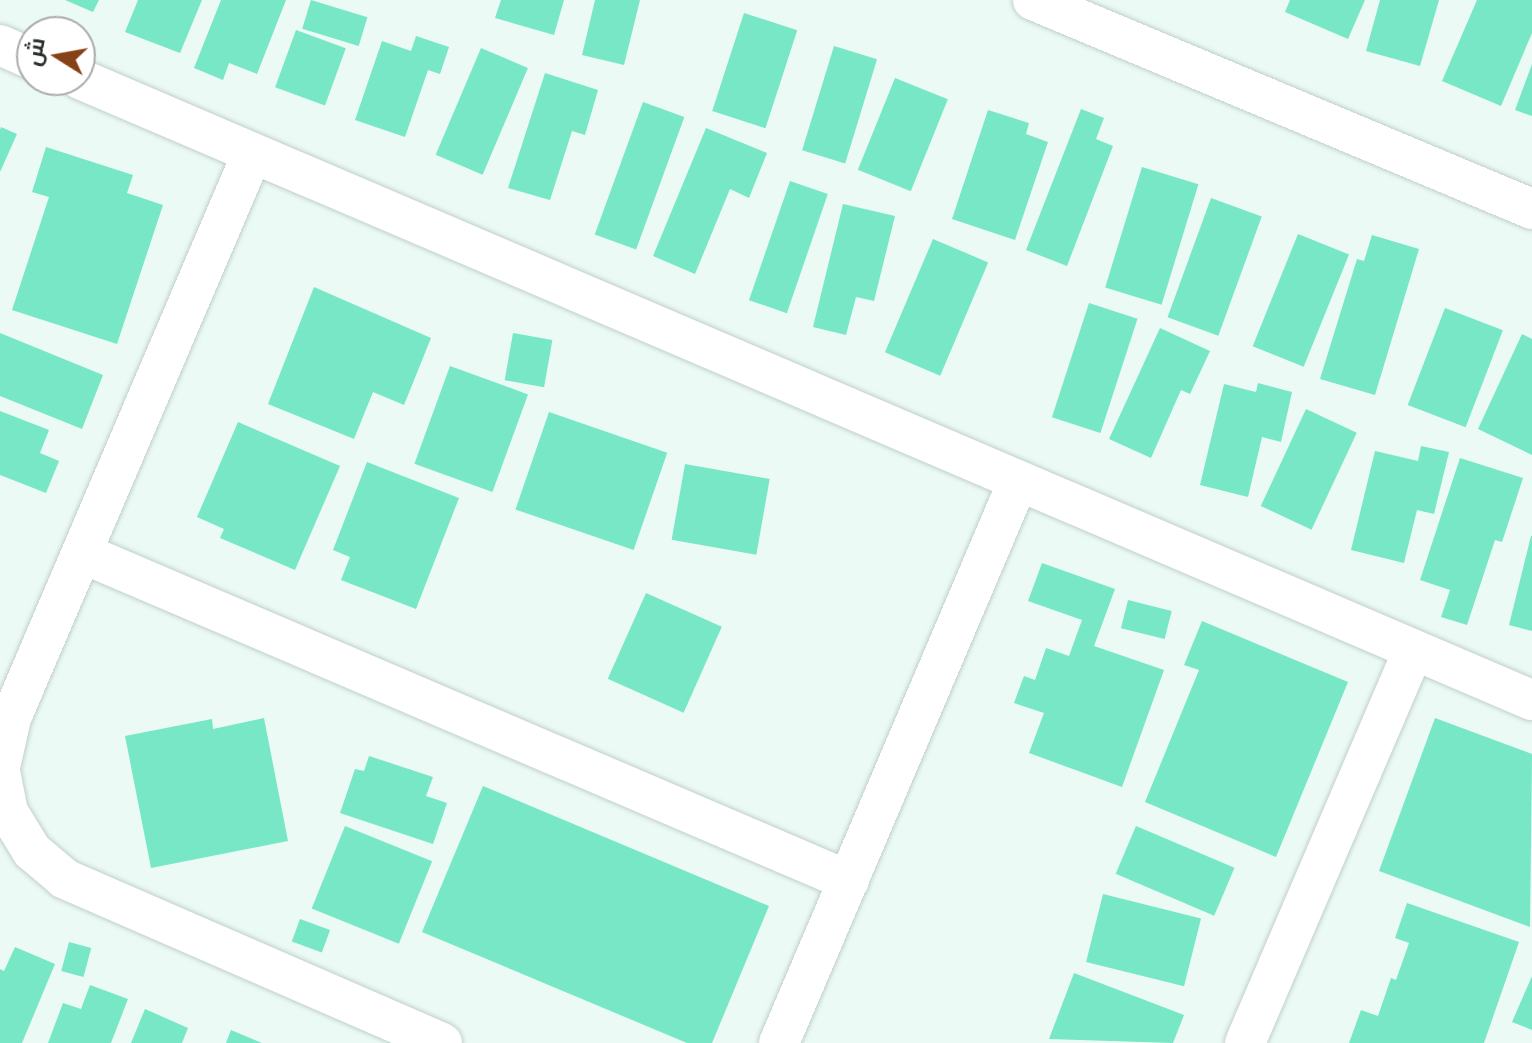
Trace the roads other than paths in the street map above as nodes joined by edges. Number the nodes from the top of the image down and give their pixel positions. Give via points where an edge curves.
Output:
1 (1033, 0) edge
2 (96, 86) edge
3 (252, 154) junction
4 (1532, 209) edge
5 (1017, 484) junction
6 (82, 553) junction
7 (1413, 651) junction
8 (1532, 700) edge
9 (0, 769) edge
10 (849, 881) junction
11 (442, 1043) edge
12 (779, 1043) edge
13 (1245, 1043) edge

1 - 4 street
2 - 3 street
3 - 5 street
3 - 6 street
5 - 7 street
5 - 10 street
6 - 9 street via 11,718
6 - 10 street
7 - 8 street
7 - 13 street
9 - 11 street via 8,812 24,838 65,879
10 - 12 street

